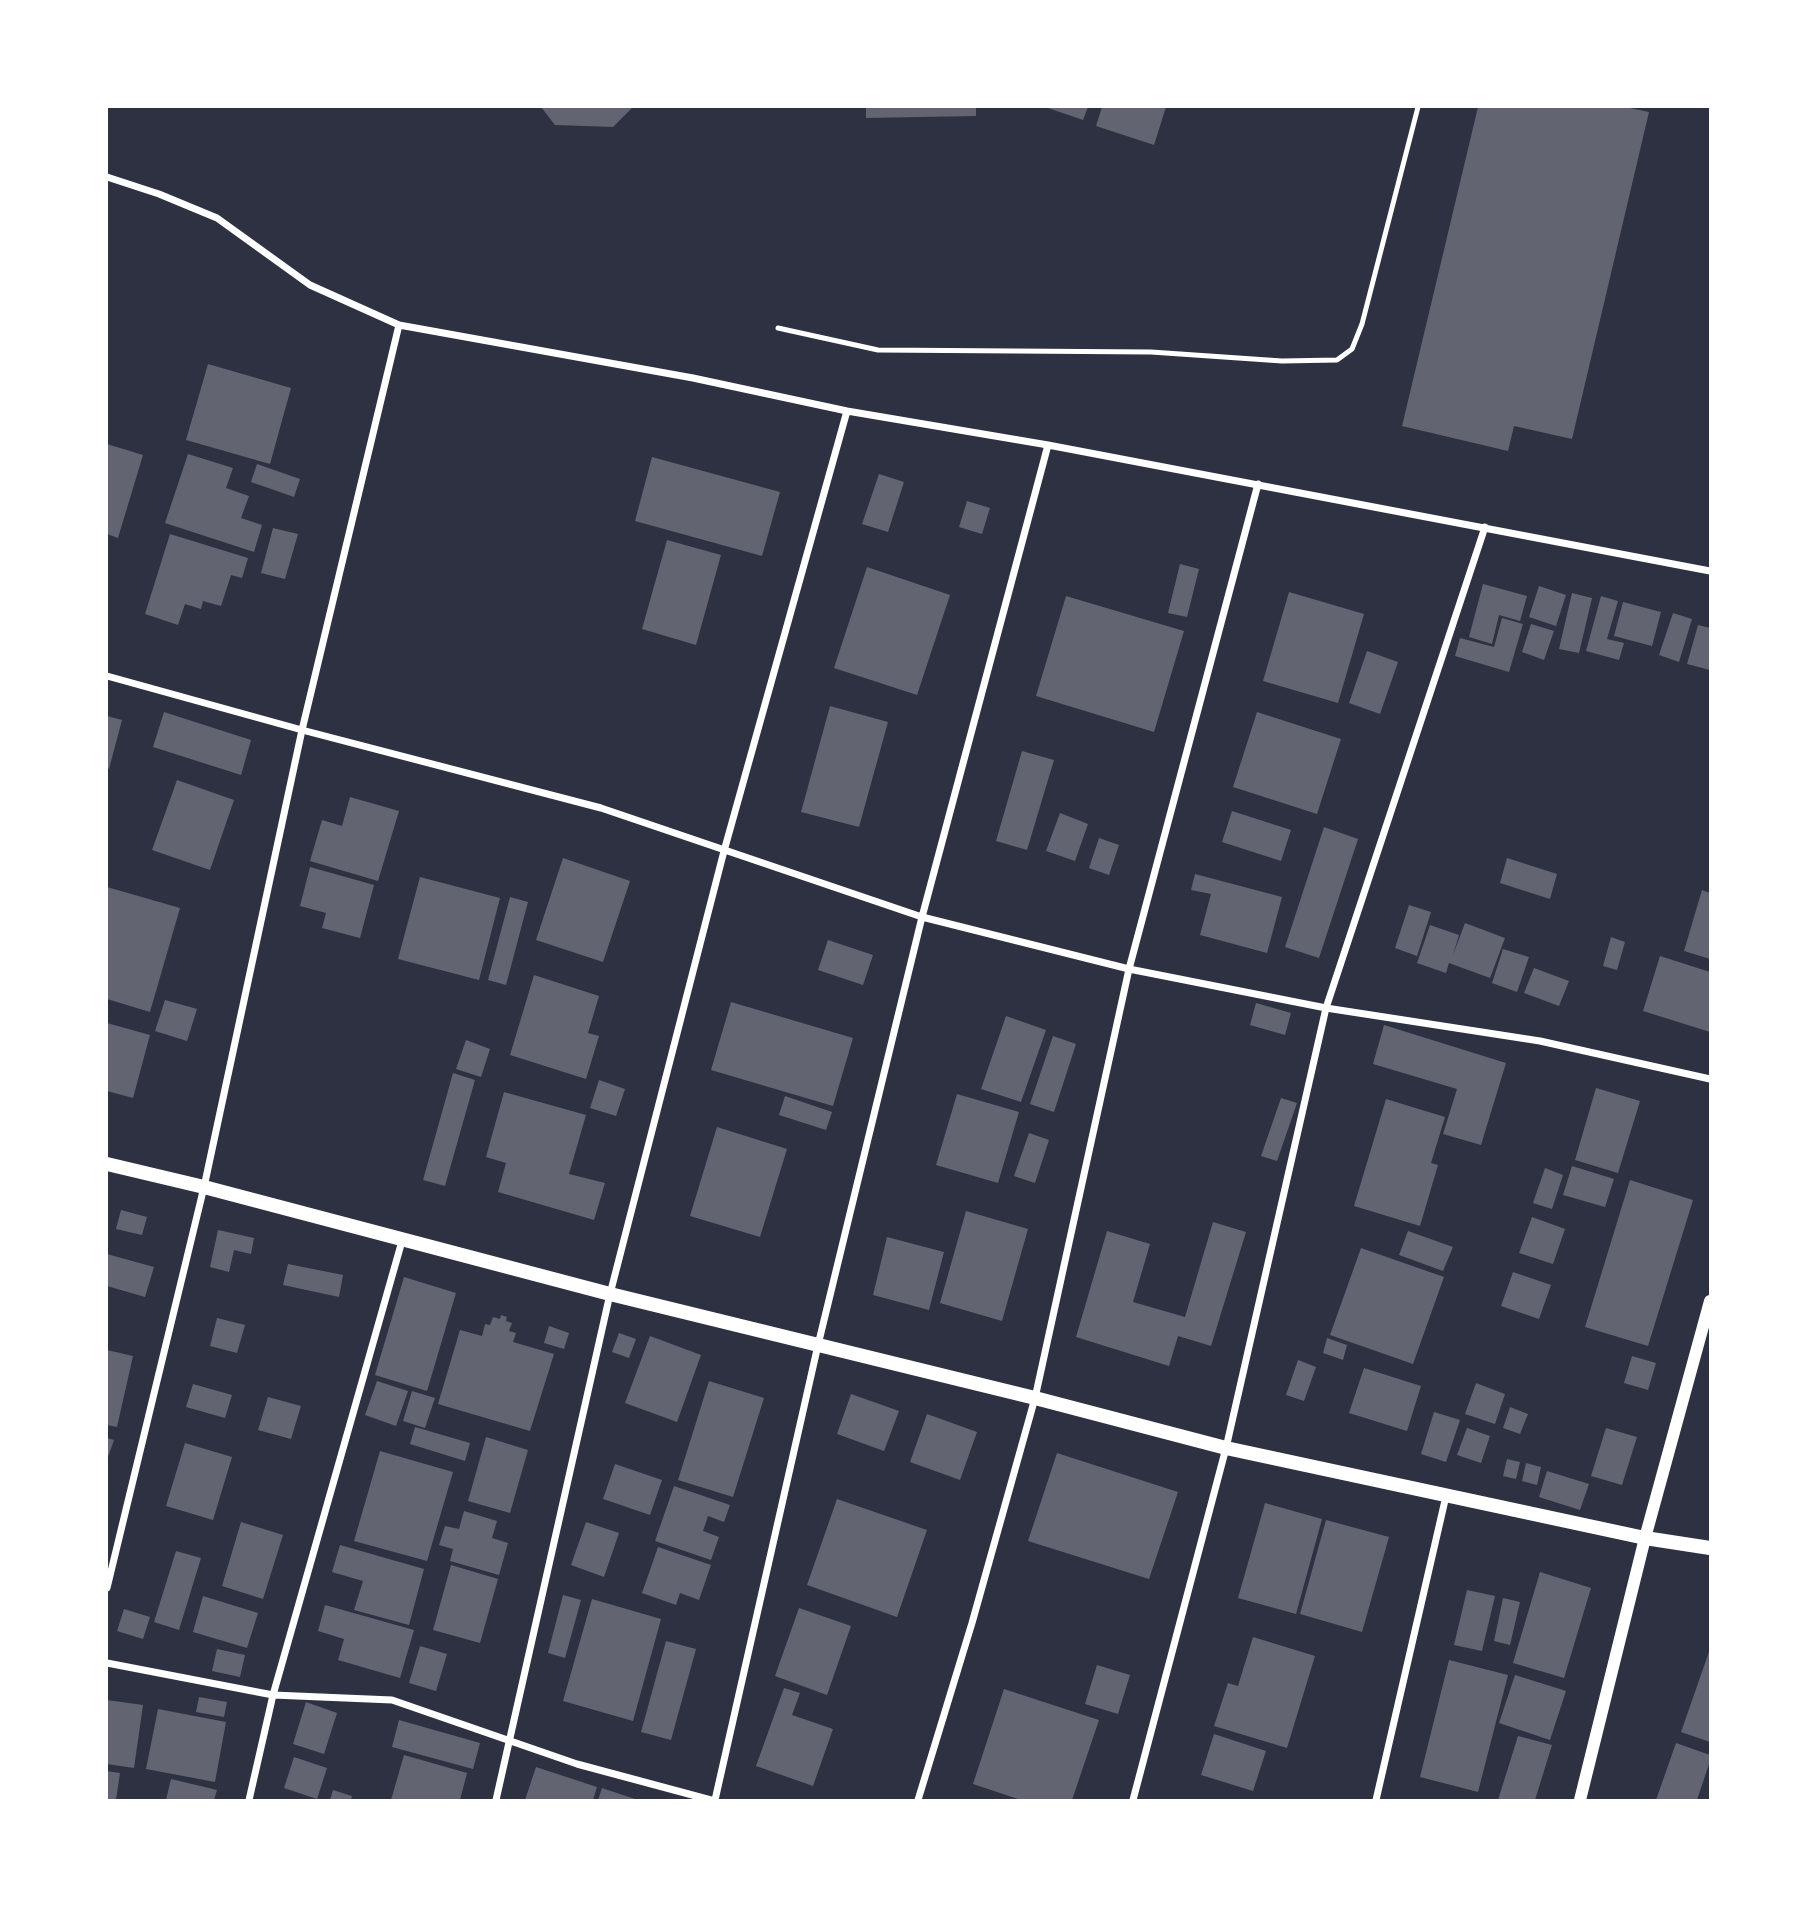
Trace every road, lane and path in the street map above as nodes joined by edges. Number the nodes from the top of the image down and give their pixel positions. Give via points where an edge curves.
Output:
1 (1418, 107) edge
2 (107, 177) edge
3 (399, 325) junction
4 (778, 328) dead end
5 (847, 411) junction
6 (1048, 445) junction
7 (1258, 484) junction
8 (1485, 527) junction
9 (1710, 571) edge
10 (107, 676) edge
11 (302, 730) junction
12 (724, 851) junction
13 (922, 917) junction
14 (1129, 969) junction
15 (1326, 1008) junction
16 (1710, 1079) edge
17 (107, 1164) edge
18 (204, 1187) junction
19 (401, 1241) junction
20 (610, 1294) junction
21 (1710, 1301) edge
22 (818, 1345) junction
23 (1035, 1398) junction
24 (1226, 1448) junction
25 (1446, 1496) junction
26 (1645, 1538) junction
27 (1710, 1548) edge
28 (107, 1588) edge
29 (107, 1663) edge
30 (273, 1695) junction
31 (511, 1741) junction
32 (249, 1800) edge
33 (496, 1800) edge
34 (713, 1800) edge
35 (918, 1800) edge
36 (1133, 1800) edge
37 (1376, 1800) edge
38 (1580, 1800) edge

1 - 4 lane via 1362,324 1352,349 1337,360 1151,352 878,350
2 - 3 street via 217,218 310,285
3 - 5 street
3 - 11 street
5 - 6 street
5 - 12 street
6 - 7 street
6 - 13 street
7 - 8 street
7 - 14 street
8 - 9 street
8 - 15 street
10 - 11 street
11 - 12 street via 600,807
11 - 18 street
12 - 13 street
12 - 20 street
13 - 14 street
13 - 22 street
14 - 15 street
14 - 23 street
15 - 16 street via 1540,1041
15 - 24 street
17 - 18 main road
18 - 19 main road
18 - 28 street
19 - 20 main road
19 - 30 street
20 - 22 main road
20 - 31 street
21 - 26 street
22 - 23 main road
22 - 34 street
23 - 24 main road
23 - 35 street
24 - 25 main road
24 - 36 street
25 - 26 main road
25 - 37 street
26 - 27 main road
26 - 38 street
29 - 30 street
30 - 31 street via 392,1700
30 - 32 street
31 - 33 street
31 - 34 street via 577,1764

